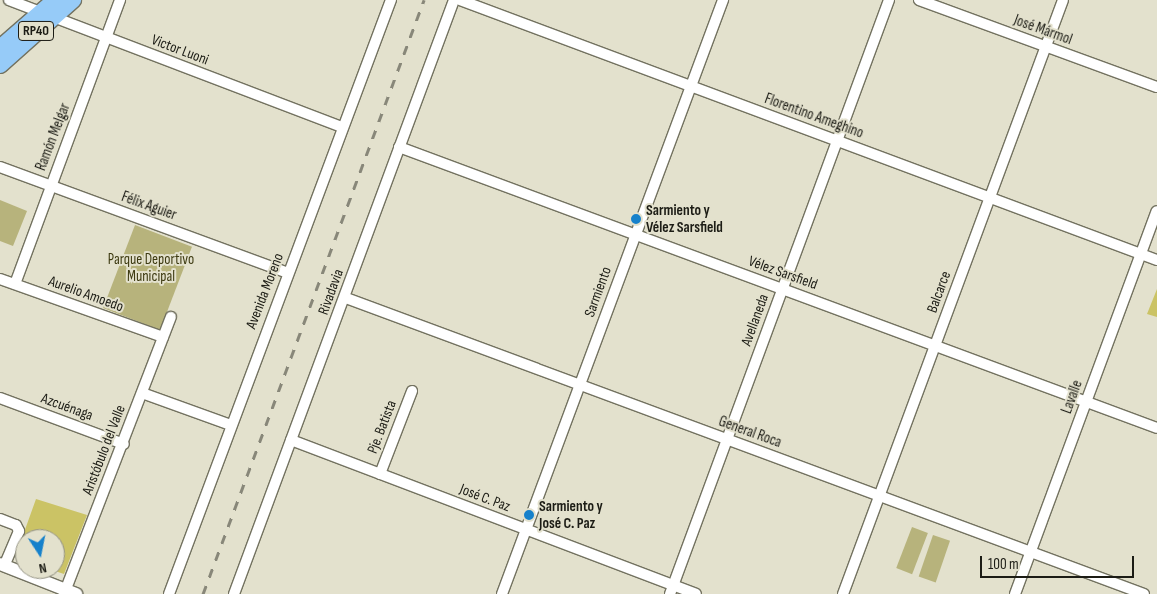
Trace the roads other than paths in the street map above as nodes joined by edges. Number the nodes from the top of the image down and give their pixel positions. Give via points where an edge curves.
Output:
1 (9, 0) edge
2 (73, 0) edge
3 (120, 0) edge
4 (391, 0) edge
5 (454, 0) edge
6 (460, 0) edge
7 (723, 0) edge
8 (888, 0) edge
9 (919, 0) edge
10 (1063, 0) edge
11 (50, 9) edge
12 (107, 38) junction
13 (1046, 46) junction
14 (0, 48) edge
15 (0, 65) edge
16 (691, 86) junction
17 (1157, 87) edge
18 (341, 127) junction
19 (837, 140) junction
20 (399, 147) junction
21 (0, 166) edge
22 (51, 186) junction
23 (990, 197) junction
24 (1157, 211) edge
25 (636, 234) junction
26 (1141, 254) junction
27 (1157, 260) edge
28 (288, 273) junction
29 (0, 279) edge
30 (15, 284) junction
31 (782, 289) junction
32 (346, 298) junction
33 (171, 317) dead end
34 (163, 337) junction
35 (935, 346) junction
36 (580, 385) junction
37 (412, 391) dead end
38 (142, 393) junction
39 (0, 398) edge
40 (1086, 402) junction
41 (231, 425) junction
42 (1157, 428) edge
43 (291, 440) junction
44 (727, 440) junction
45 (124, 444) junction
46 (380, 474) junction
47 (879, 496) junction
48 (0, 520) edge
49 (526, 529) junction
50 (1030, 552) junction
51 (2, 565) edge
52 (672, 590) edge
53 (68, 593) edge
54 (169, 594) edge
55 (234, 594) edge
56 (502, 594) edge
57 (696, 594) edge
58 (843, 594) edge
59 (1015, 594) edge
60 (1144, 594) edge

1 - 11 street, Victor Luoni
2 - 11 main road, RP40
3 - 12 street, Ramón Melgar
4 - 18 street, Avenida Moreno
5 - 20 street, Rivadavia
6 - 16 street, Florentino Ameghino
7 - 16 street, Sarmiento
8 - 19 street, Avellaneda
9 - 13 street, José Mármol
10 - 13 street, Balcarce
11 - 12 street, Victor Luoni
11 - 14 main road, RP40
11 - 15 main road, RP40
12 - 18 street, Victor Luoni
12 - 22 street, Ramón Melgar
13 - 17 street, José Mármol
13 - 23 street, Balcarce
16 - 19 street, Florentino Ameghino
16 - 25 street, Sarmiento
18 - 28 street, Avenida Moreno
19 - 23 street, Florentino Ameghino
19 - 31 street, Avellaneda
20 - 25 street, Vélez Sarsfield
20 - 32 street, Rivadavia
21 - 22 street, Félix Aguier
22 - 28 street, Félix Aguier
22 - 30 street, Ramón Melgar
23 - 26 street, Florentino Ameghino
23 - 35 street, Balcarce
24 - 26 street, Lavalle
25 - 31 street, Vélez Sarsfield
25 - 36 street, Sarmiento
26 - 27 street, Florentino Ameghino
26 - 40 street, Lavalle
28 - 41 street, Avenida Moreno
29 - 30 street, Aurelio Amoedo
30 - 34 street, Aurelio Amoedo
31 - 35 street, Vélez Sarsfield
31 - 44 street, Avellaneda
32 - 36 street, General Roca
32 - 43 street, Rivadavia
33 - 34 street, Aristóbulo del Valle
34 - 38 street, Aristóbulo del Valle
35 - 40 street, Vélez Sarsfield
35 - 47 street, Balcarce
36 - 44 street, General Roca
36 - 49 street, Sarmiento
37 - 46 street, Pje. Batista
38 - 41 street
38 - 45 street, Aristóbulo del Valle
39 - 45 street, Azcuénaga
40 - 42 street, Vélez Sarsfield
40 - 50 street, Lavalle
41 - 54 street, Avenida Moreno
43 - 46 street, José C. Paz
43 - 55 street, Rivadavia
44 - 47 street, General Roca
44 - 52 street, Avellaneda
45 - 53 street, Aristóbulo del Valle
46 - 49 street, José C. Paz
47 - 50 street, General Roca
47 - 58 street, Balcarce
48 - 51 street via 16,526 19,531
49 - 52 street, José C. Paz
49 - 56 street, Sarmiento
50 - 59 street, Lavalle
50 - 60 street, General Roca
51 - 53 street
52 - 57 street, José C. Paz

